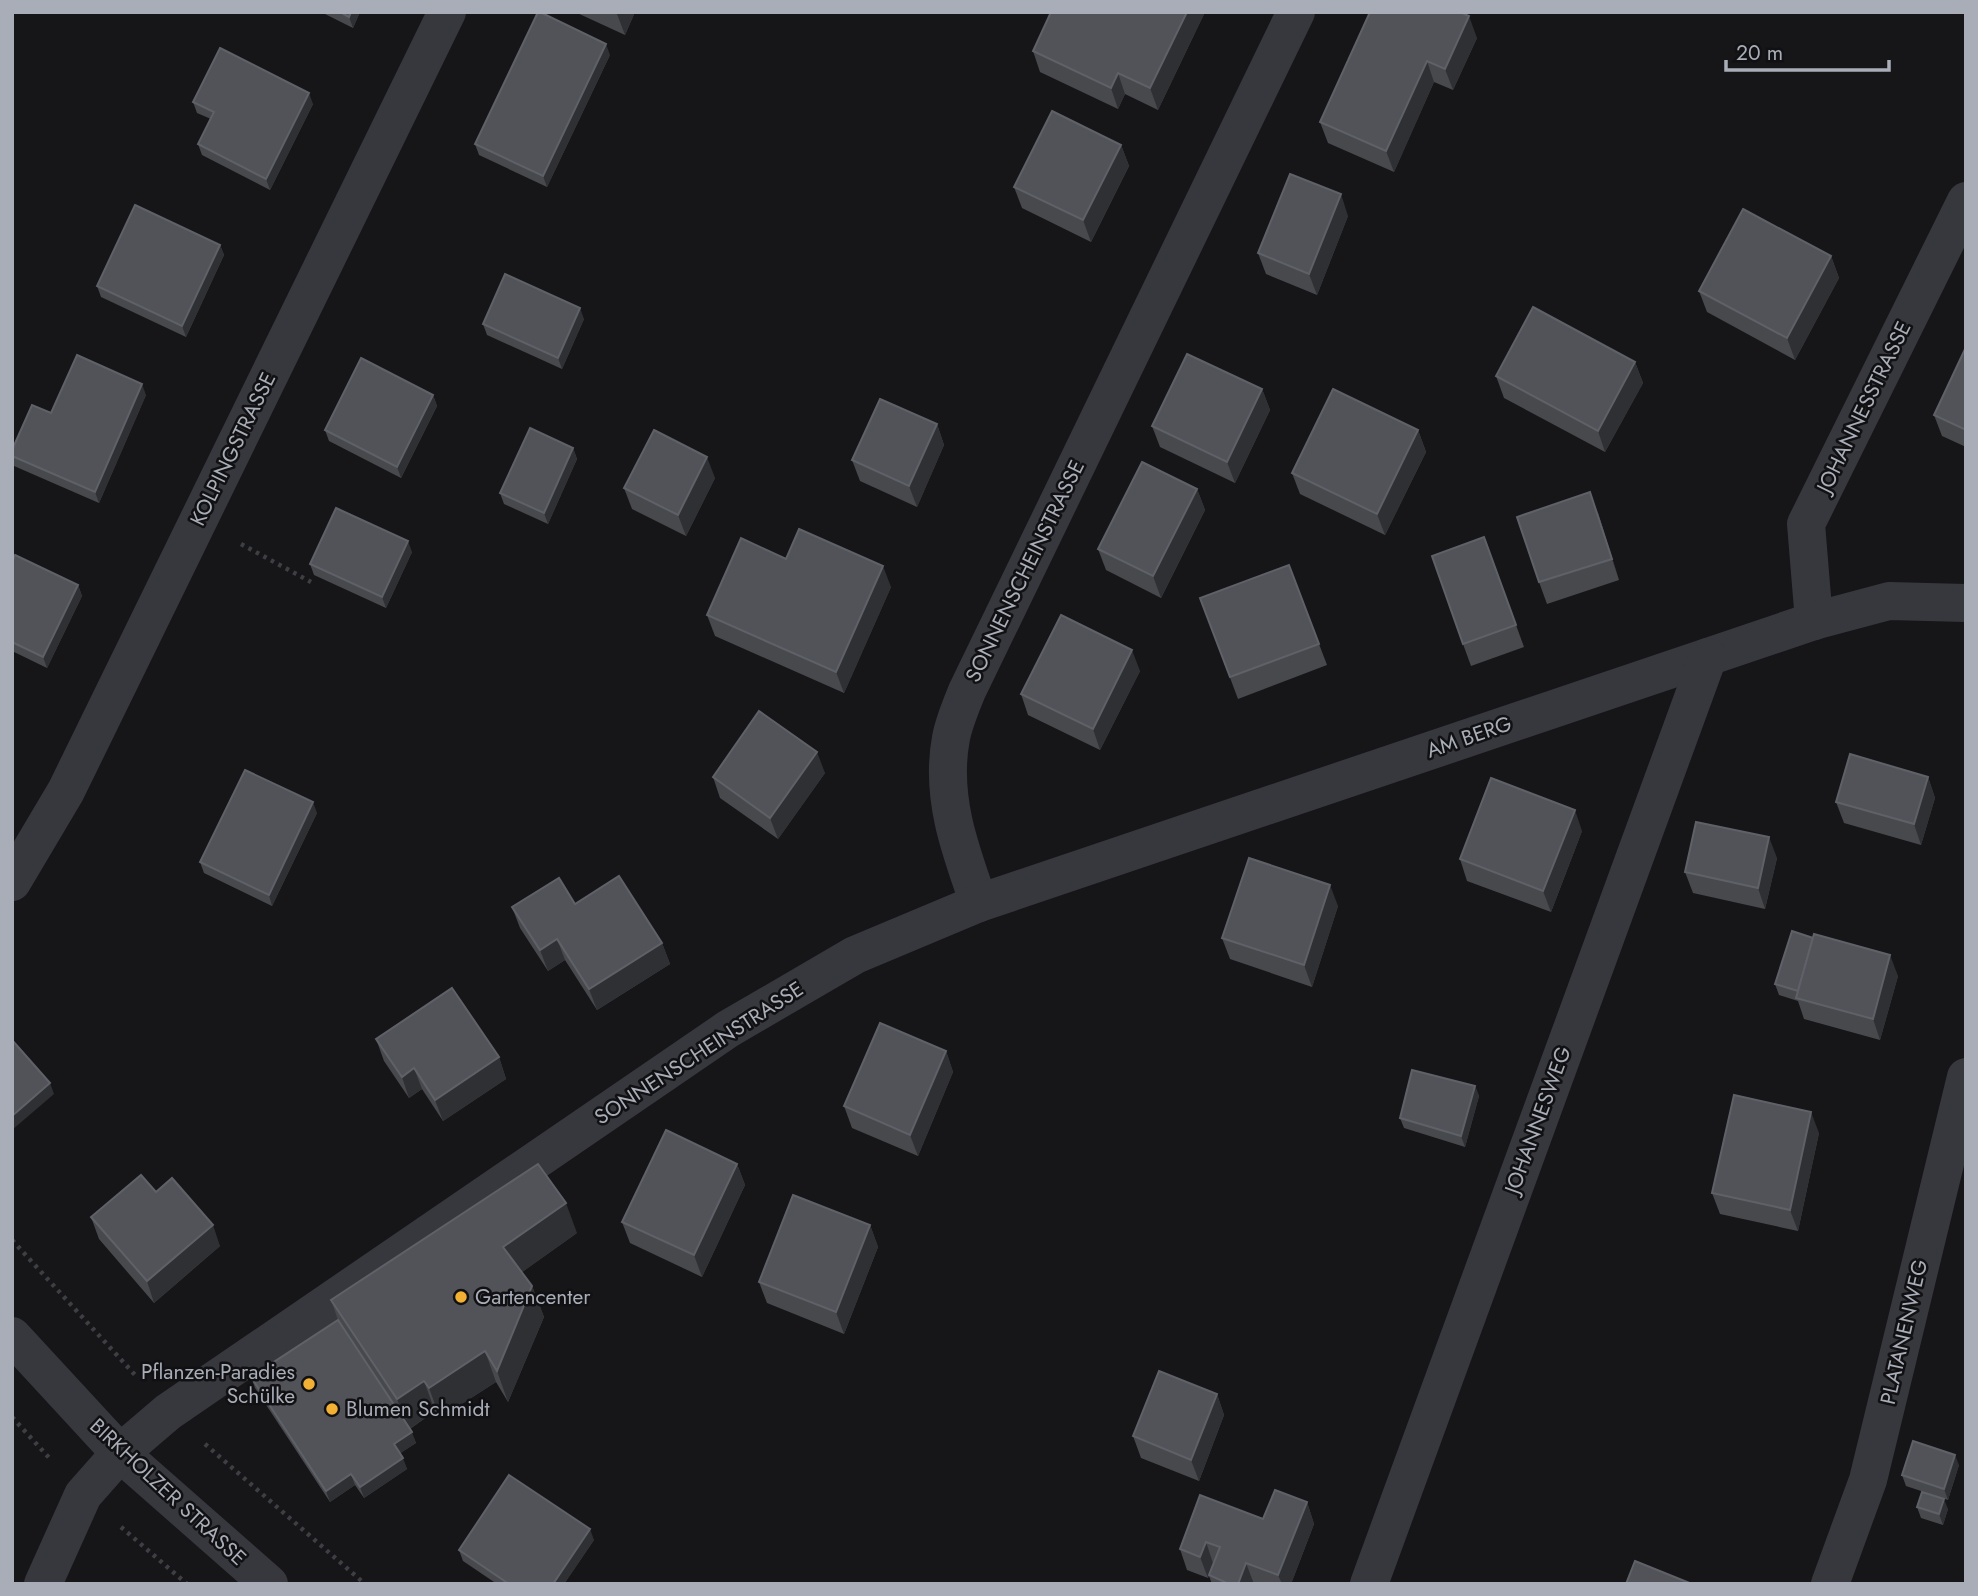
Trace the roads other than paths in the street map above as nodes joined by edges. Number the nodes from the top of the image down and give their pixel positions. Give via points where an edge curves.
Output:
1 (447, 12) edge
2 (1296, 12) edge
3 (1966, 201) edge
4 (1966, 603) edge
5 (1814, 621) junction
6 (1708, 657) junction
7 (12, 882) edge
8 (979, 904) junction
9 (1966, 1077) edge
10 (12, 1336) edge
11 (120, 1453) junction
12 (43, 1584) edge
13 (269, 1584) edge
14 (1369, 1584) edge
15 (1830, 1584) edge

1 - 7 street, KOLPINGSTRASSE via 72,779
2 - 8 street, SONNENSCHEINSTRASSE via 967,691 951,736 947,766 954,833
3 - 5 street, JOHANNESSTRASSE via 1806,524
4 - 5 street, AM BERG via 1889,601
5 - 6 street, AM BERG
6 - 8 street, AM BERG
6 - 14 street, JOHANNESWEG
8 - 11 street, SONNENSCHEINSTRASSE via 855,955 728,1029 178,1404
9 - 15 street, PLATANENWEG via 1868,1480
10 - 11 street, BIRKHOLZER STRASSE
11 - 12 street, SONNENSCHEINSTRASSE via 83,1495
11 - 13 street, BIRKHOLZER STRASSE

